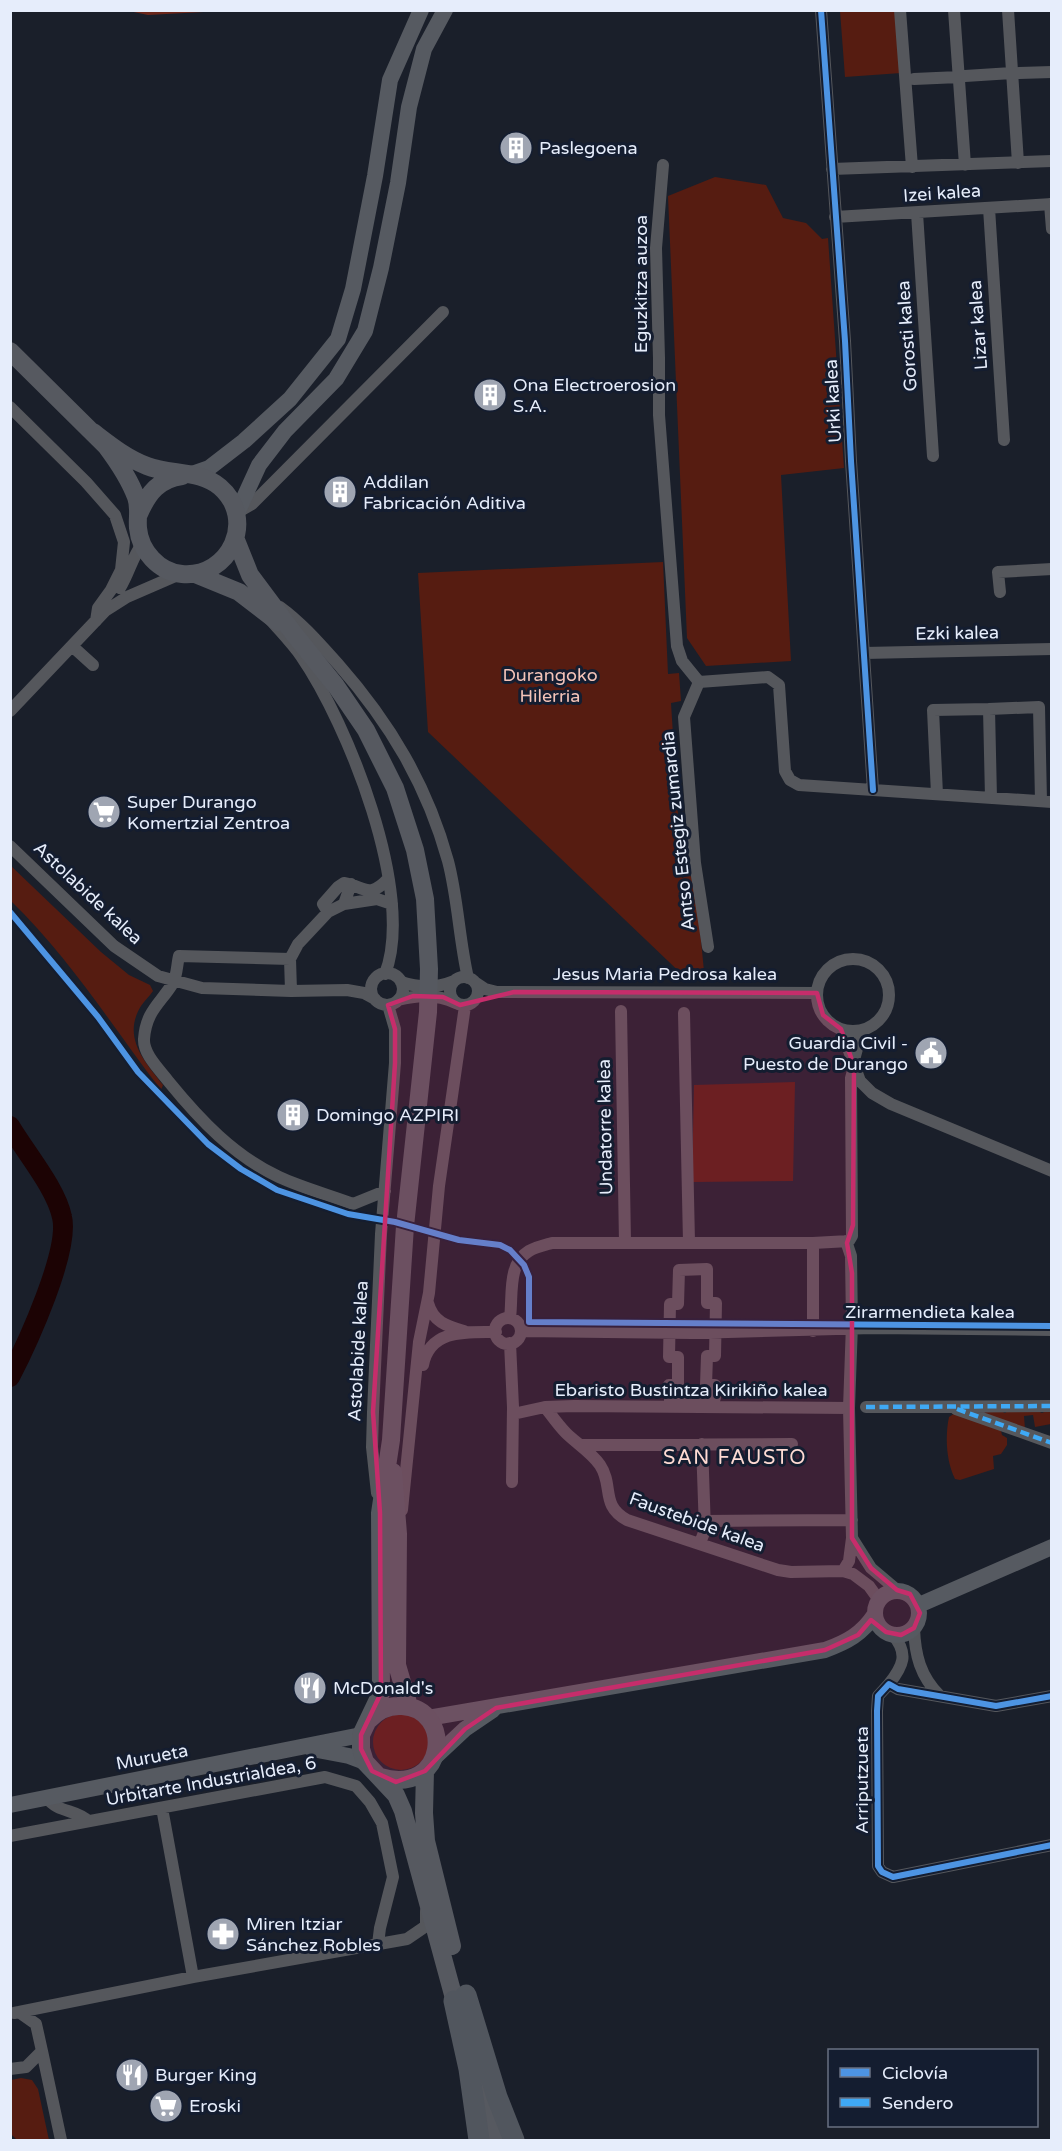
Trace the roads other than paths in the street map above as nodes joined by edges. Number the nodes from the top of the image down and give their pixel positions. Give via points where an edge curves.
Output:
1 (421, 10) edge
2 (446, 10) edge
3 (821, 10) edge
4 (900, 10) edge
5 (954, 10) edge
6 (1008, 10) edge
7 (1052, 72) edge
8 (1016, 73) junction
9 (962, 76) junction
10 (914, 79) dead end
11 (1052, 161) edge
12 (1018, 162) junction
13 (663, 165) dead end
14 (965, 165) junction
15 (912, 167) junction
16 (832, 169) junction
17 (1051, 204) edge
18 (989, 208) junction
19 (917, 213) junction
20 (835, 217) junction
21 (1052, 229) edge
22 (442, 312) dead end
23 (10, 351) edge
24 (10, 407) edge
25 (93, 432) junction
26 (1004, 440) dead end
27 (933, 456) dead end
28 (189, 475) junction
29 (237, 513) junction
30 (139, 514) junction
31 (236, 540) junction
32 (142, 544) junction
33 (1052, 569) edge
34 (187, 574) junction
35 (1000, 592) dead end
36 (264, 603) junction
37 (105, 611) junction
38 (96, 621) junction
39 (72, 646) junction
40 (1052, 649) edge
41 (864, 653) junction
42 (93, 665) dead end
43 (699, 681) junction
44 (1046, 707) edge
45 (989, 709) junction
46 (10, 711) edge
47 (873, 790) junction
48 (938, 794) junction
49 (991, 798) junction
50 (1046, 802) edge
51 (10, 846) edge
52 (388, 879) junction
53 (351, 884) junction
54 (345, 904) junction
55 (392, 904) junction
56 (328, 912) junction
57 (708, 947) dead end
58 (290, 959) junction
59 (381, 976) junction
60 (472, 980) junction
61 (174, 981) junction
62 (454, 981) junction
63 (401, 982) junction
64 (347, 990) junction
65 (291, 991) junction
66 (514, 992) junction
67 (817, 993) junction
68 (375, 999) junction
69 (393, 1003) junction
70 (465, 1003) junction
71 (621, 1011) dead end
72 (684, 1012) dead end
73 (841, 1029) junction
74 (862, 1030) junction
75 (854, 1063) junction
76 (1052, 1171) edge
77 (385, 1191) junction
78 (625, 1242) junction
79 (689, 1242) junction
80 (844, 1242) junction
81 (813, 1243) junction
82 (428, 1303) junction
83 (510, 1318) junction
84 (852, 1330) junction
85 (1052, 1330) edge
86 (521, 1331) junction
87 (813, 1331) junction
88 (465, 1332) junction
89 (496, 1332) junction
90 (669, 1333) junction
91 (715, 1333) junction
92 (510, 1343) junction
93 (949, 1406) junction
94 (1052, 1406) edge
95 (545, 1407) junction
96 (866, 1407) dead end
97 (849, 1408) junction
98 (412, 1412) junction
99 (513, 1414) junction
100 (391, 1440) junction
101 (1052, 1443) edge
102 (702, 1444) junction
103 (792, 1444) dead end
104 (580, 1445) junction
105 (512, 1482) dead end
106 (380, 1513) junction
107 (852, 1520) junction
108 (705, 1521) junction
109 (398, 1534) junction
110 (852, 1538) junction
111 (700, 1543) junction
112 (1052, 1547) edge
113 (843, 1570) junction
114 (897, 1590) junction
115 (919, 1605) junction
116 (877, 1607) junction
117 (914, 1628) junction
118 (889, 1634) junction
119 (858, 1635) junction
120 (889, 1684) junction
121 (940, 1696) junction
122 (1052, 1696) edge
123 (409, 1706) junction
124 (496, 1708) junction
125 (428, 1718) junction
126 (363, 1730) junction
127 (302, 1747) junction
128 (365, 1762) junction
129 (430, 1765) junction
130 (381, 1777) junction
131 (47, 1798) junction
132 (10, 1805) edge
133 (162, 1808) junction
134 (88, 1821) junction
135 (10, 1836) edge
136 (1052, 1845) edge
137 (425, 1892) junction
138 (378, 1944) junction
139 (194, 1977) junction
140 (460, 1998) junction
141 (15, 2013) edge
142 (43, 2057) junction
143 (26, 2067) junction
144 (10, 2069) edge
145 (47, 2079) junction
146 (61, 2140) edge
147 (479, 2140) edge
148 (497, 2140) edge
149 (514, 2140) edge

1 - 28 main road via 390,80 353,288 338,339 290,399 244,441 209,468
2 - 29 main road via 424,49 409,108 398,183 365,331 336,379 259,465
3 - 16 street, Urki kalea
4 - 15 street
5 - 9 street
6 - 8 street
7 - 8 street
8 - 9 street
8 - 12 street
9 - 10 street
9 - 14 street
11 - 12 street
12 - 14 street
13 - 43 street, Eguzkitza auzoa via 656,248 659,415 677,646 682,661
14 - 15 street
15 - 16 street
16 - 20 street, Urki kalea
17 - 18 street, Izei kalea
17 - 21 street
18 - 19 street, Izei kalea
18 - 26 street, Lizar kalea
19 - 20 street, Izei kalea
19 - 27 street, Gorosti kalea
20 - 41 street, Urki kalea
22 - 29 street via 256,499
23 - 25 main road
24 - 38 street via 115,515 124,542 121,570 98,608
25 - 28 main road via 127,457 147,466
25 - 30 main road via 127,478
28 - 29 main road via 205,477 219,486
28 - 30 main road via 172,477 157,486
29 - 31 main road
30 - 32 main road
31 - 34 main road via 220,563
31 - 36 main road
32 - 34 main road via 164,568
32 - 37 street
33 - 35 street via 998,572
34 - 36 main road
34 - 37 street via 127,597
36 - 52 street via 328,701 354,755 371,802
36 - 60 street via 295,618 359,688 385,722 415,773 448,861 463,957
36 - 100 main road via 336,686 366,730 395,788 415,850 425,900 428,1012 403,1246
37 - 38 street
38 - 39 street
39 - 42 street
39 - 46 street
40 - 41 street, Ezki kalea
41 - 47 street, Urki kalea
43 - 47 street via 768,677 779,685 785,771 790,780 799,785
43 - 57 street, Antso Estegiz zumardia via 684,717 695,863
44 - 45 street
44 - 50 street
45 - 48 street via 933,710
45 - 49 street
47 - 48 street
48 - 49 street
49 - 50 street
51 - 61 street, Astolabide kalea via 114,946 158,976
52 - 53 street via 374,890
52 - 55 street
53 - 54 street
53 - 56 street via 338,887 323,904
54 - 55 street via 377,899
54 - 56 street
55 - 59 street via 394,940
56 - 58 street via 298,944
58 - 61 street via 179,956
58 - 65 street
59 - 63 street via 394,975
59 - 64 street, Astolabide kalea
59 - 68 street via 371,990
60 - 62 street via 463,977
60 - 66 street via 492,991
60 - 70 street via 479,992
61 - 65 street, Astolabide kalea via 202,988
61 - 77 street via 147,1018 144,1042 151,1059 205,1124 233,1149 279,1177 353,1204
62 - 63 street via 419,987
62 - 70 street via 452,999
63 - 69 street via 402,991
64 - 65 street, Astolabide kalea
64 - 68 street, Astolabide kalea
66 - 67 street, Jesus Maria Pedrosa kalea
66 - 70 street via 490,994
67 - 73 street via 823,1015
67 - 74 street via 819,982 834,964 856,959 877,967 890,998 881,1018
68 - 69 street
69 - 70 street via 413,996 444,997
69 - 77 street, Astolabide kalea via 395,1051
70 - 82 street
71 - 78 street, Undatorre kalea
72 - 79 street
73 - 74 street
73 - 75 street
74 - 75 street
75 - 76 street via 860,1081 891,1104
75 - 80 street via 853,1225 852,1236
77 - 106 street, Astolabide kalea via 372,1447
78 - 79 street
78 - 83 street via 552,1243 530,1250 519,1260 512,1279
79 - 81 street
80 - 81 street
80 - 84 street via 851,1256
81 - 87 street
82 - 88 street via 443,1325
82 - 98 street via 419,1342
83 - 86 street via 516,1320
83 - 89 street via 500,1322
84 - 85 street, Zirarmendieta kalea
84 - 87 street, Zirarmendieta kalea
84 - 97 street
86 - 90 street, Zirarmendieta kalea
86 - 92 street via 518,1340
87 - 91 street, Zirarmendieta kalea
88 - 89 street
88 - 98 street via 436,1340 428,1349
89 - 92 street via 500,1341
90 - 91 street, Zirarmendieta kalea
90 - 91 street via 670,1304 678,1304 679,1270 707,1269 707,1303 716,1303
90 - 91 street via 669,1357 678,1357 678,1385 669,1385 669,1399 715,1398 715,1385 706,1385 706,1366 707,1356 715,1356
92 - 99 street
93 - 94 street
93 - 96 street
93 - 101 street
95 - 97 street, Ebaristo Bustintza Kirikiño kalea
95 - 99 street
95 - 104 street, Ebaristo Bustintza Kirikiño kalea
97 - 107 street
98 - 109 street
99 - 105 street
100 - 106 main road
100 - 109 main road
102 - 103 street
102 - 104 street
102 - 108 street
104 - 111 street, Faustebide kalea via 600,1465 611,1506 617,1514
106 - 126 main road via 381,1693
107 - 108 street
107 - 110 street
108 - 111 street
109 - 123 main road via 397,1665
110 - 113 street via 849,1561
110 - 114 street via 871,1568
111 - 113 street, Faustebide kalea via 778,1570
112 - 115 main road
113 - 116 street via 869,1586
114 - 115 main road via 910,1594
114 - 116 main road via 890,1592
115 - 117 main road
116 - 118 main road via 880,1627
116 - 119 main road
117 - 118 main road via 908,1633
117 - 121 street via 920,1669
118 - 119 main road
118 - 120 street via 900,1643 904,1653 900,1670
119 - 124 main road via 825,1650
120 - 121 street
120 - 136 street, Arriputzueta via 878,1696 877,1711 878,1866 882,1872 893,1877
121 - 122 street via 996,1706
123 - 125 main road
123 - 126 main road via 392,1706 377,1712
124 - 125 main road
124 - 129 main road via 465,1729
125 - 129 main road via 437,1744
126 - 127 main road, Murueta
126 - 128 main road via 361,1749
127 - 128 main road, Murueta
127 - 131 main road, Murueta
128 - 130 main road
129 - 130 main road via 412,1780 396,1782
129 - 140 main road via 424,1813 426,1841
130 - 137 main road via 403,1811
131 - 132 main road, Murueta
131 - 134 street via 53,1806
133 - 134 street, Urbitarte Industrialdea, 6
133 - 138 street, Urbitarte Industrialdea, 6 via 325,1777 356,1786 382,1823 393,1877
133 - 139 street
134 - 135 street, Urbitarte Industrialdea, 6
137 - 138 street via 426,1926 407,1938
137 - 140 main road
138 - 139 street
139 - 141 street
140 - 147 highway
140 - 148 main road
140 - 149 highway
141 - 142 street via 36,2024
142 - 143 street
142 - 145 street
143 - 144 street
143 - 145 street
145 - 146 street

